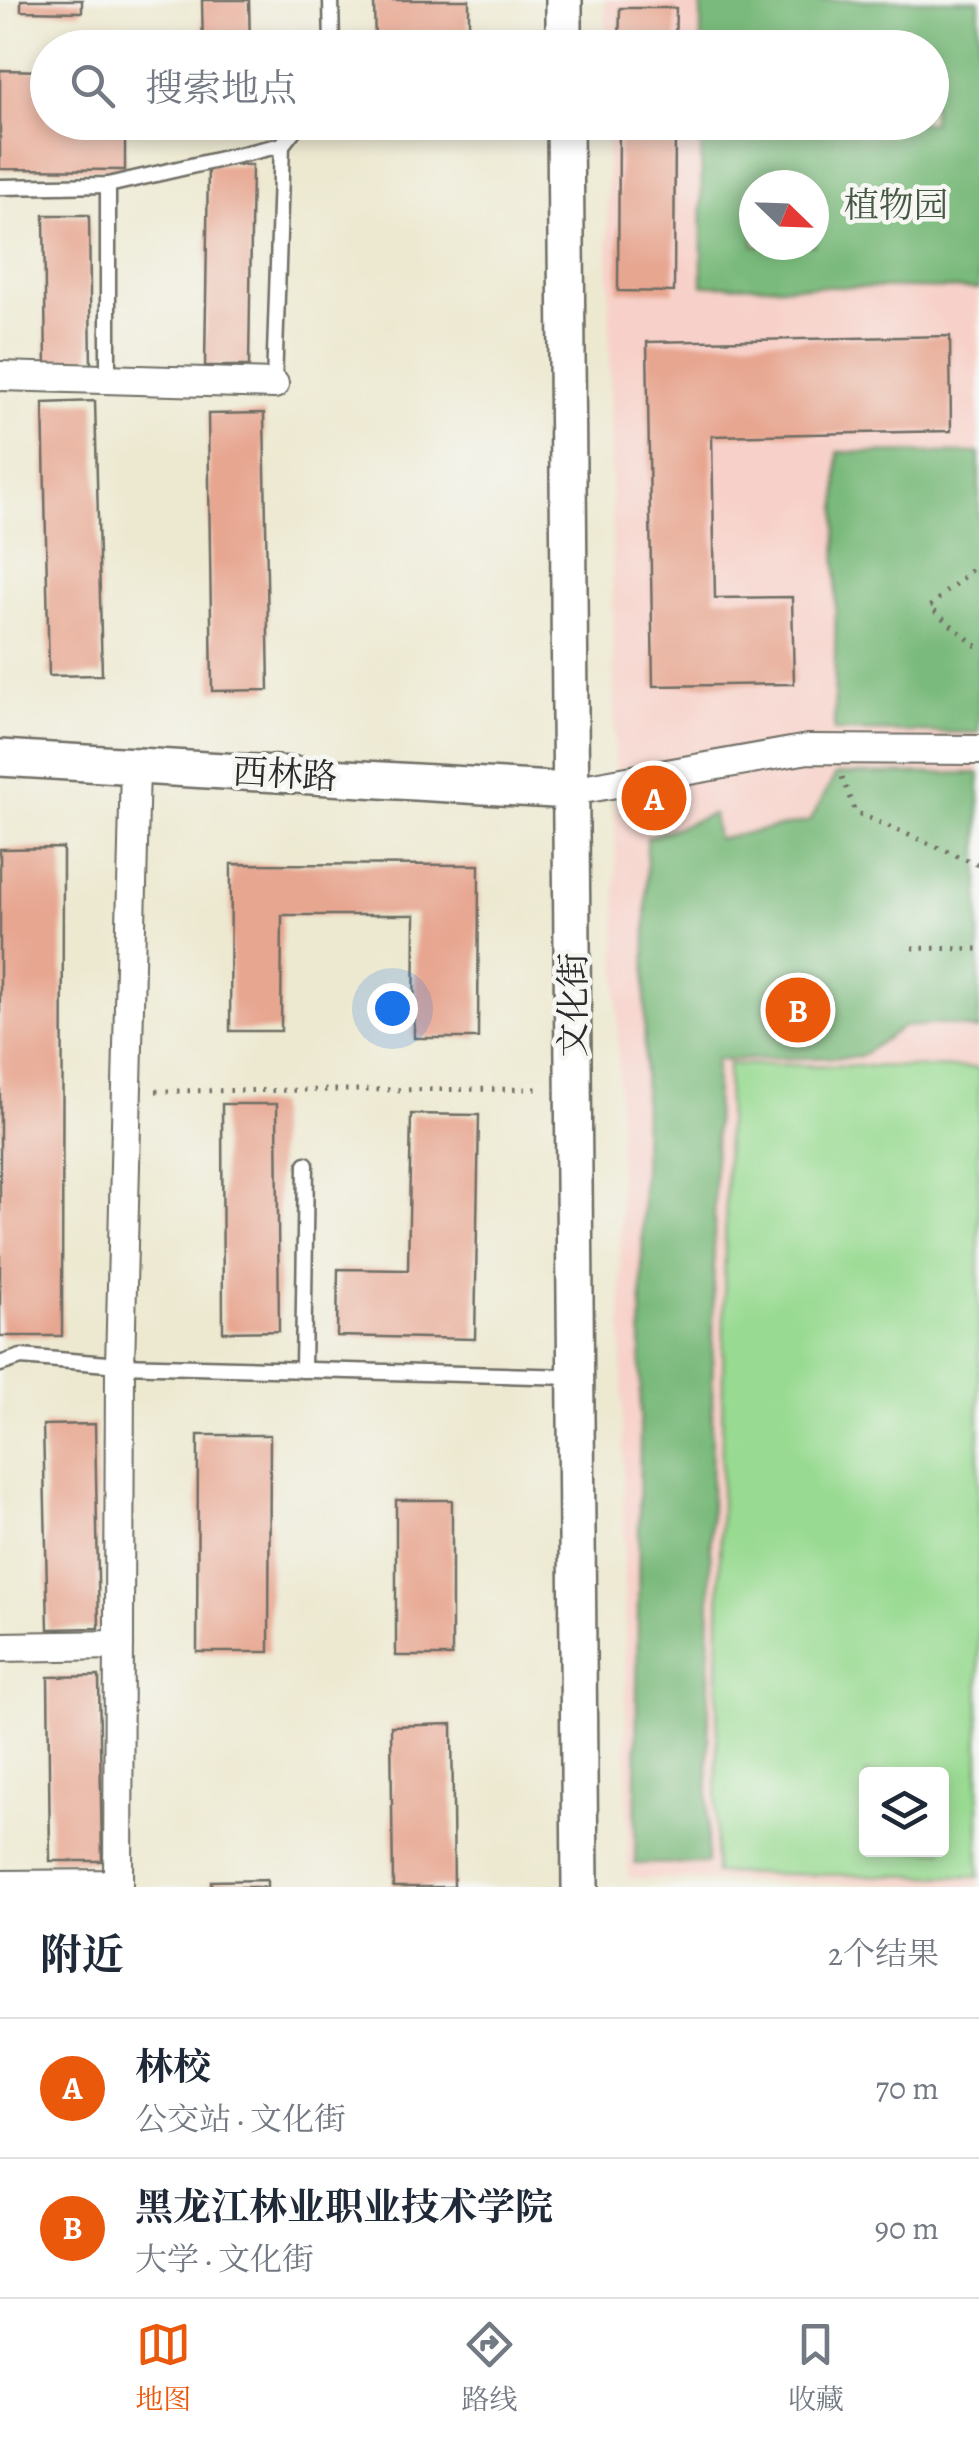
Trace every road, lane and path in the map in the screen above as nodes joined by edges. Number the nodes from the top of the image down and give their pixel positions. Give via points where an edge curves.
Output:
1 (330, 0) edge
2 (564, 0) edge
3 (331, 30) edge
4 (564, 30) edge
5 (286, 140) edge
6 (565, 140) edge
7 (282, 145) junction
8 (108, 186) junction
9 (0, 187) edge
10 (0, 376) edge
11 (108, 380) junction
12 (274, 384) joint
13 (979, 563) edge
14 (979, 648) edge
15 (830, 748) junction
16 (979, 750) edge
17 (0, 758) edge
18 (136, 766) junction
19 (571, 791) junction
20 (979, 865) edge
21 (912, 948) dead end
22 (979, 949) edge
23 (574, 1089) junction
24 (127, 1091) junction
25 (306, 1164) dead end
26 (0, 1364) edge
27 (120, 1365) junction
28 (303, 1370) junction
29 (576, 1377) junction
30 (119, 1645) junction
31 (0, 1646) edge
32 (0, 1885) edge
33 (580, 1887) edge

1 - 3 lane
2 - 4 street
5 - 7 lane
6 - 19 street, 文化街
7 - 8 lane
7 - 12 lane
8 - 9 lane
8 - 11 lane
10 - 11 street
11 - 12 street
13 - 14 path via 929,607
15 - 16 street
15 - 19 street
15 - 20 path via 855,812
17 - 18 street, 西林路
18 - 19 street, 西林路
18 - 24 street
19 - 23 street, 文化街
21 - 22 path
23 - 24 path
23 - 29 street, 文化街
24 - 27 street
25 - 28 lane
26 - 27 lane via 21,1357
27 - 28 lane
27 - 30 street
28 - 29 lane
29 - 33 street, 文化街
30 - 31 street
30 - 32 street via 118,1884

